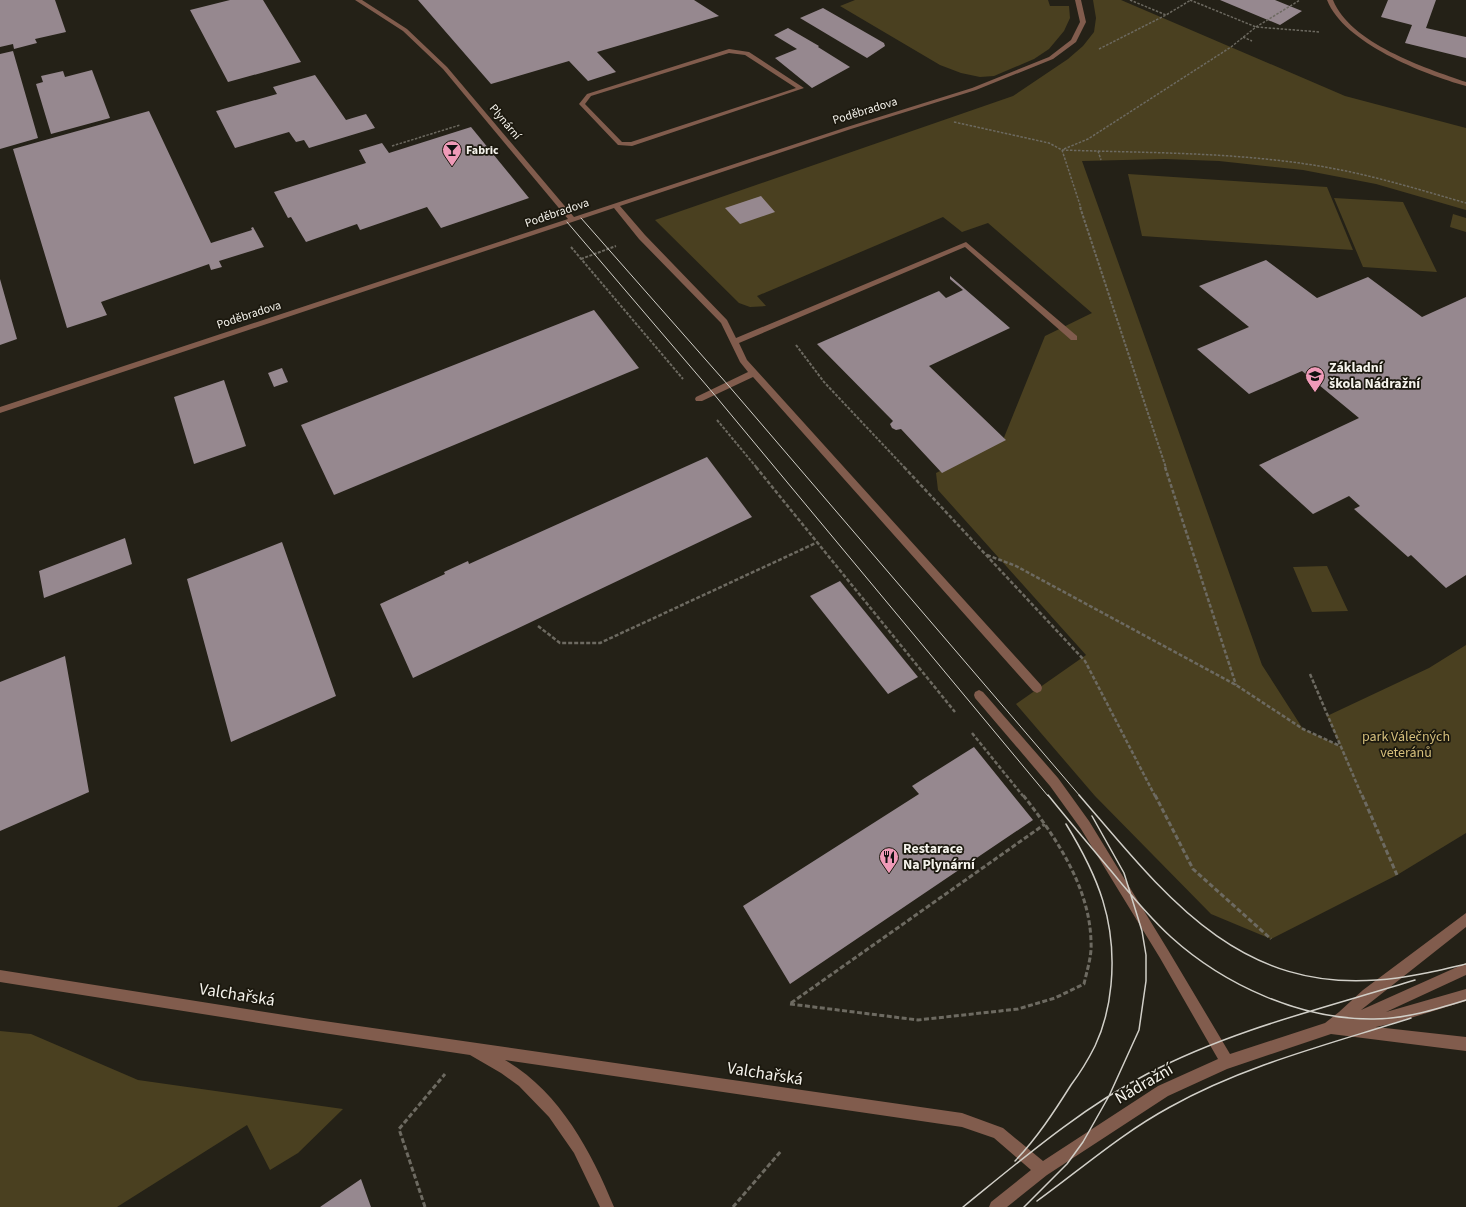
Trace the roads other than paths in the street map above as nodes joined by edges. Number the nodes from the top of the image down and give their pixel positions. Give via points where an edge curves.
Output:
1 (358, 0) edge
2 (1078, 0) edge
3 (1330, 0) edge
4 (1466, 84) edge
5 (582, 104) joint
6 (616, 206) junction
7 (573, 220) junction
8 (1074, 338) dead end
9 (734, 342) junction
10 (754, 373) junction
11 (699, 399) road end
12 (0, 410) edge
13 (1038, 688) dead end
14 (979, 695) dead end
15 (1466, 919) edge
16 (1466, 969) edge
17 (0, 976) edge
18 (1466, 995) edge
19 (1329, 1028) junction
20 (1466, 1044) edge
21 (469, 1047) junction
22 (1227, 1062) junction
23 (1042, 1170) junction
24 (607, 1207) edge
25 (996, 1207) edge

1 - 7 street, Plynární via 391,20 445,68
2 - 6 street, Poděbradova via 1084,22 1074,41 1051,58 974,89
3 - 4 street via 1331,8 1356,34 1413,66
5 - 5 street via 620,144 632,144 801,88 747,53 729,52 589,95
6 - 7 street, Poděbradova
6 - 9 street via 642,237 724,322
7 - 12 street, Poděbradova
8 - 9 street via 966,244
9 - 10 street via 744,362
10 - 11 street
10 - 13 street
14 - 22 street via 1054,782 1085,825
15 - 19 street, Nádražní
16 - 19 street via 1358,1018
17 - 21 street, Valchařská via 310,1025
18 - 19 street via 1394,1017
19 - 20 street, Nádražní
19 - 22 street, Nádražní
21 - 23 street, Valchařská via 962,1120 998,1133
21 - 24 street, Valchařská via 506,1069 540,1097 570,1133 596,1177
22 - 23 street, Nádražní via 1163,1091
23 - 25 street, Nádražní

